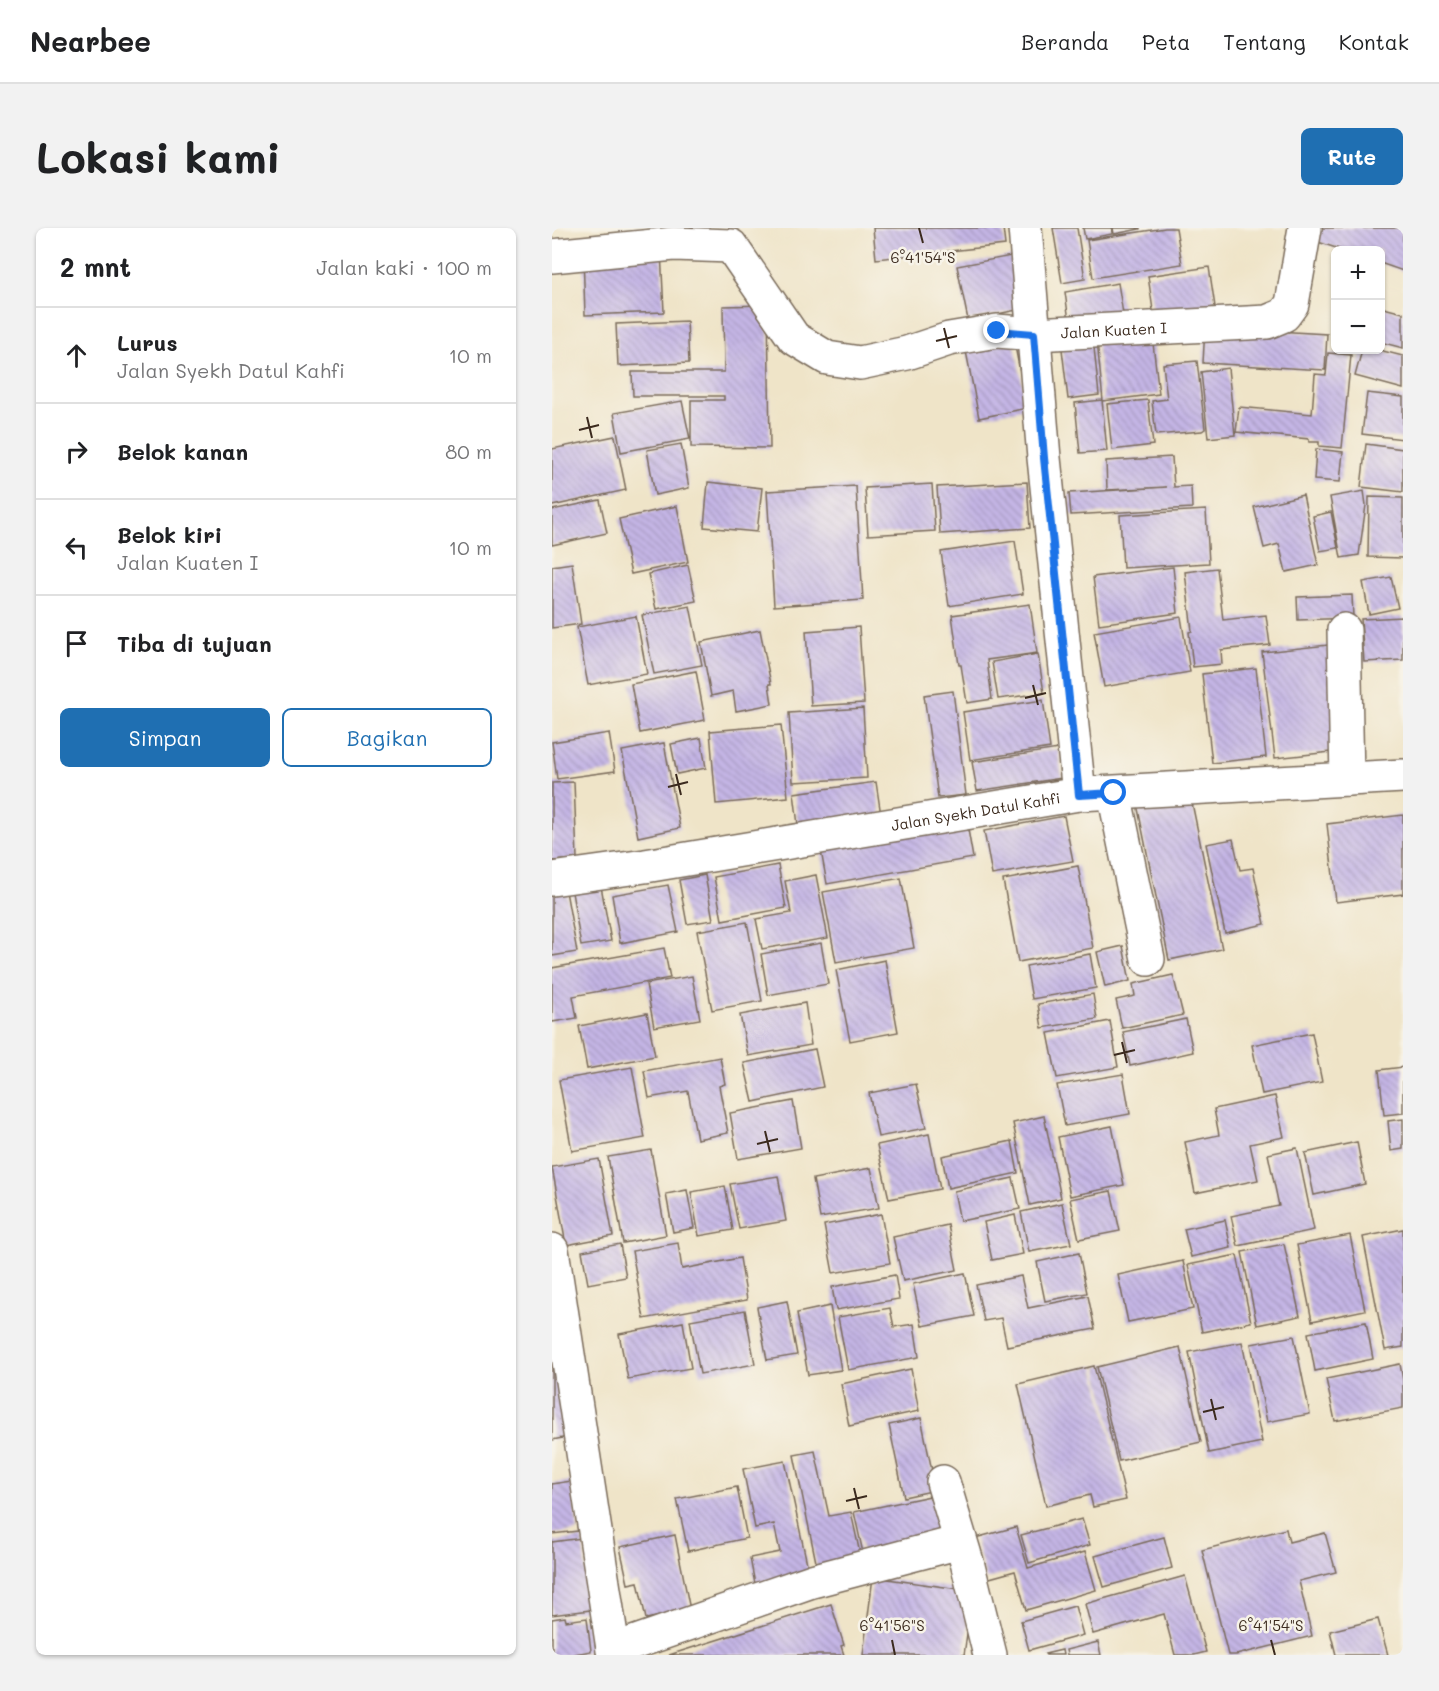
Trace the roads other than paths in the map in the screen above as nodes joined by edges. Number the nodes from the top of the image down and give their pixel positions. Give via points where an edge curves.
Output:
1 (1025, 228) edge
2 (1305, 228) edge
3 (552, 256) edge
4 (1034, 334) junction
5 (1344, 630) dead end
6 (1403, 776) edge
7 (1347, 779) junction
8 (1114, 793) junction
9 (1079, 795) junction
10 (552, 879) edge
11 (1148, 959) dead end
12 (552, 1250) edge
13 (943, 1482) dead end
14 (960, 1542) junction
15 (613, 1652) edge
16 (990, 1655) edge

1 - 4 street
2 - 4 street, Jalan Kuaten I via 1292,304 1284,315 1267,322
3 - 4 street, Jalan Kuaten I via 674,244 730,246 794,338 827,358 860,363 949,339 997,331
4 - 9 street
5 - 7 street
6 - 7 street, Jalan Syekh Datul Kahfi
7 - 8 street, Jalan Syekh Datul Kahfi
8 - 9 street, Jalan Syekh Datul Kahfi
8 - 11 street
9 - 10 street, Jalan Syekh Datul Kahfi
12 - 15 street
13 - 14 street
14 - 15 street via 812,1581
14 - 16 street

